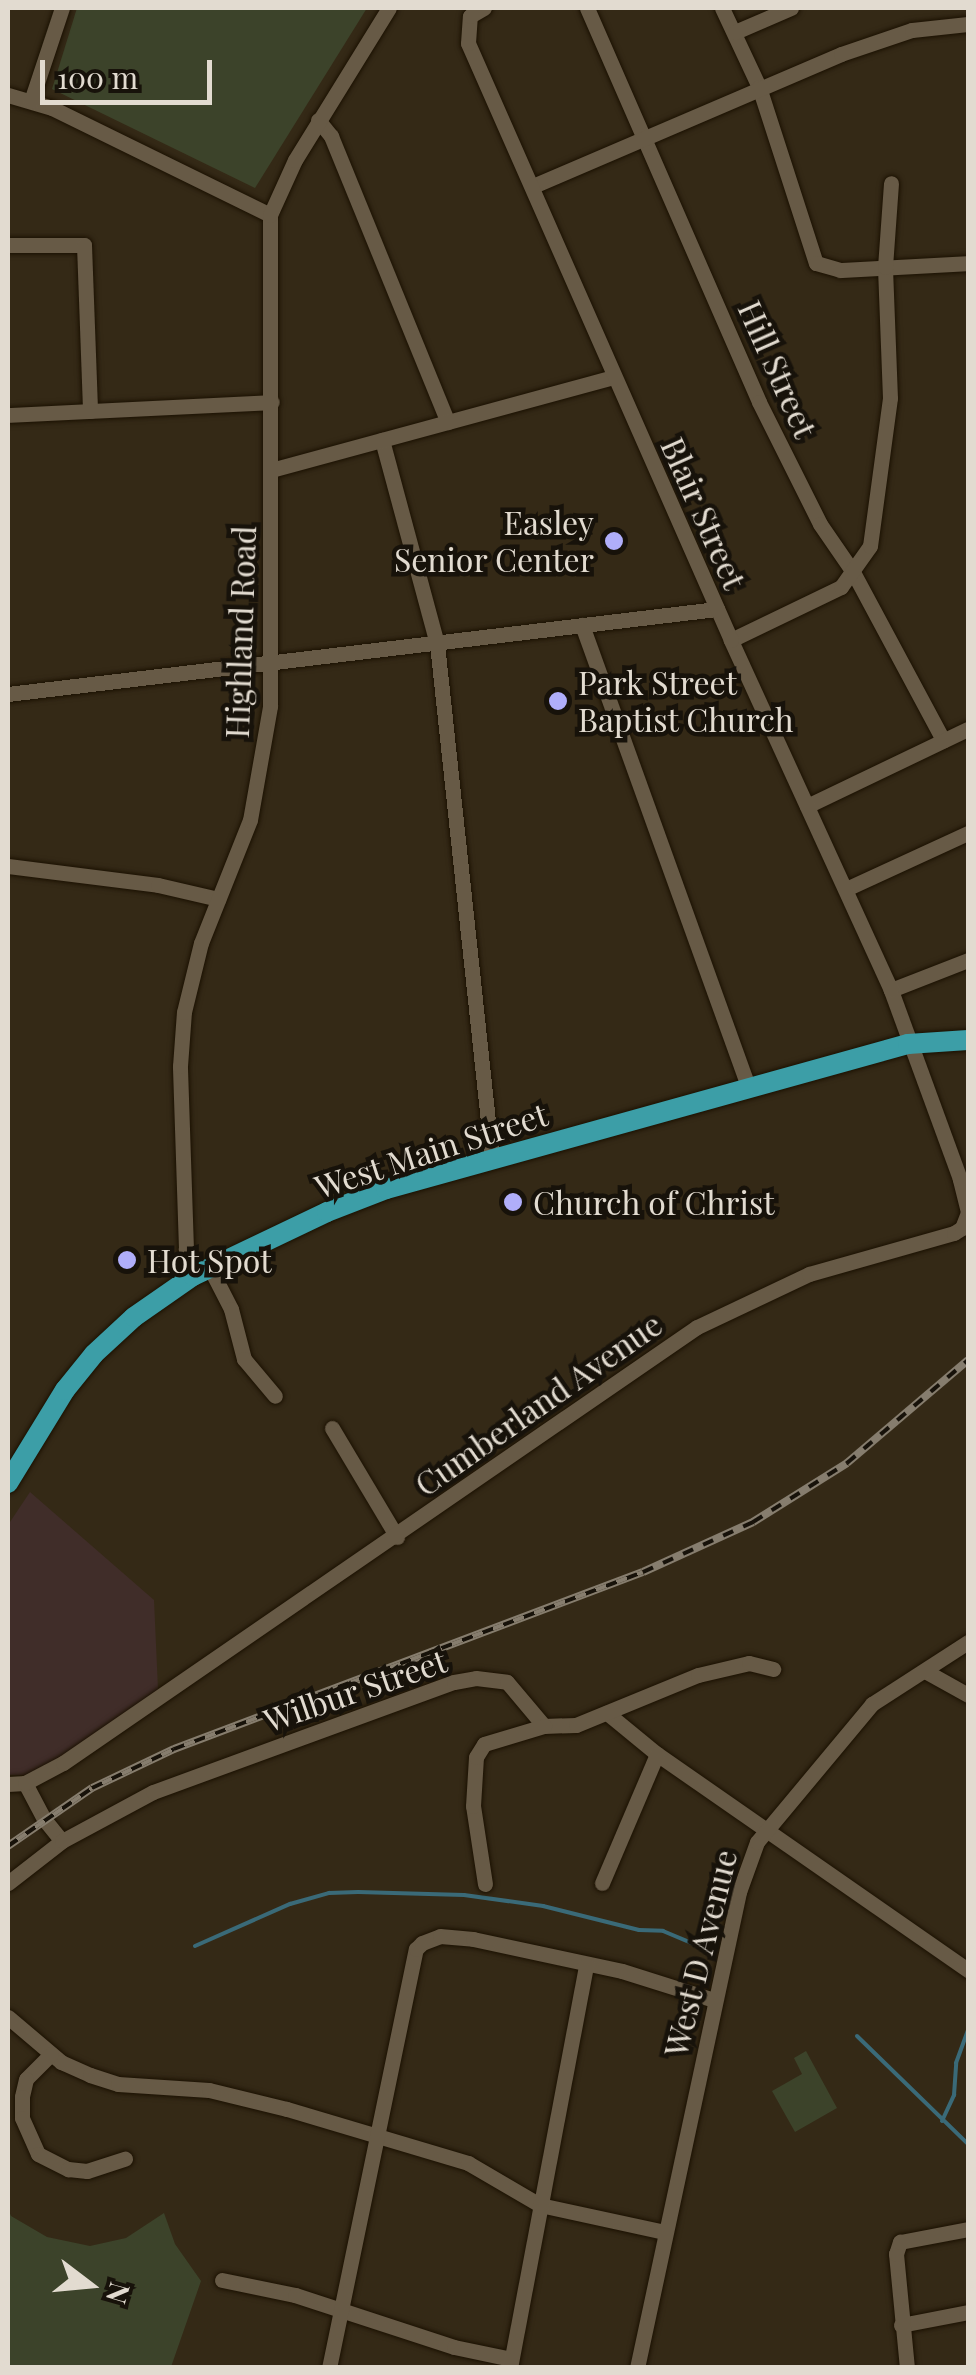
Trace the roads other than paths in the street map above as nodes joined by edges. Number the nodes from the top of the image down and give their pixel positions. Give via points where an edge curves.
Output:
1 (62, 8) edge
2 (389, 8) edge
3 (484, 8) edge
4 (587, 8) edge
5 (722, 8) edge
6 (791, 8) edge
7 (968, 24) edge
8 (735, 32) junction
9 (758, 87) junction
10 (8, 95) edge
11 (31, 101) junction
12 (318, 120) junction
13 (645, 137) junction
14 (891, 183) dead end
15 (533, 186) junction
16 (270, 215) junction
17 (8, 245) edge
18 (968, 263) edge
19 (884, 267) junction
20 (613, 377) junction
21 (272, 402) junction
22 (90, 411) junction
23 (8, 415) edge
24 (448, 422) junction
25 (382, 440) junction
26 (272, 470) junction
27 (853, 572) junction
28 (717, 608) junction
29 (582, 625) junction
30 (730, 640) junction
31 (437, 644) junction
32 (272, 661) junction
33 (8, 694) edge
34 (968, 729) edge
35 (943, 740) junction
36 (807, 806) junction
37 (968, 833) edge
38 (8, 866) edge
39 (846, 889) junction
40 (218, 900) junction
41 (968, 960) edge
42 (891, 990) junction
43 (968, 1040) edge
44 (908, 1044) junction
45 (748, 1087) junction
46 (492, 1159) junction
47 (202, 1272) junction
48 (275, 1396) dead end
49 (332, 1428) dead end
50 (8, 1483) edge
51 (397, 1537) junction
52 (968, 1642) edge
53 (772, 1669) dead end
54 (925, 1671) junction
55 (968, 1695) edge
56 (607, 1712) junction
57 (544, 1726) junction
58 (656, 1754) junction
59 (16, 1784) edge
60 (765, 1829) junction
61 (62, 1841) junction
62 (8, 1883) edge
63 (602, 1883) dead end
64 (485, 1884) dead end
65 (586, 1964) junction
66 (968, 1970) edge
67 (714, 2000) junction
68 (8, 2017) edge
69 (51, 2054) junction
70 (376, 2138) junction
71 (125, 2159) dead end
72 (540, 2205) junction
73 (968, 2230) edge
74 (664, 2232) junction
75 (222, 2280) dead end
76 (340, 2311) junction
77 (968, 2312) edge
78 (901, 2325) junction
79 (510, 2364) edge
80 (329, 2368) edge
81 (637, 2368) edge
82 (907, 2368) edge

1 - 11 street
2 - 12 street, Highland Road
3 - 15 street, Blair Street via 470,16 468,43
4 - 13 street, Hill Street
5 - 8 street
6 - 8 street
7 - 9 street via 912,30
8 - 9 street
9 - 13 street
9 - 19 street via 816,263 840,270
10 - 11 street
11 - 16 street
12 - 16 street, Highland Road
12 - 24 street
13 - 15 street
13 - 27 street, Hill Street via 759,402 820,524
14 - 19 street
15 - 20 street, Blair Street
16 - 21 street, Highland Road
17 - 22 street via 84,245
18 - 19 street
19 - 27 street via 890,398 884,458 870,546
20 - 24 street
20 - 28 street, Blair Street
21 - 22 street
21 - 26 street, Highland Road
22 - 23 street
24 - 25 street
25 - 26 street
25 - 31 street
26 - 32 street, Highland Road
27 - 30 street via 841,587
27 - 35 street, Hill Street
28 - 29 street
28 - 30 street, Blair Street
29 - 31 street
29 - 45 street
30 - 36 street, Blair Street
31 - 32 street
31 - 46 street
32 - 33 street
32 - 40 street, Highland Road via 259,786
34 - 35 street
35 - 36 street
36 - 39 street, Blair Street
37 - 39 street
38 - 40 street via 158,885
39 - 42 street, Blair Street
40 - 47 street, Highland Road via 190,977 180,1066 186,1250
41 - 42 street
42 - 44 street, Blair Street
43 - 44 main road, West Main Street
44 - 45 main road, West Main Street
44 - 51 street, Cumberland Avenue via 968,1202 962,1228 808,1274 730,1307
45 - 46 main road, West Main Street
46 - 47 main road, West Main Street via 327,1212
47 - 48 street, Highland Road via 232,1309 244,1359
47 - 50 main road, West Main Street via 134,1317 94,1354
49 - 51 street
51 - 59 street, Cumberland Avenue via 64,1763
52 - 54 street, West D Avenue
53 - 56 street via 748,1663 698,1674
54 - 55 street
54 - 60 street, West D Avenue via 872,1704
56 - 57 street via 576,1725
56 - 58 street
57 - 61 street, Wilbur Street via 507,1682 454,1682 188,1777
57 - 64 street via 484,1744 476,1757 473,1806
58 - 60 street
58 - 63 street
59 - 61 street
60 - 66 street
60 - 67 street, West D Avenue via 739,1892
61 - 62 street, Wilbur Street
65 - 67 street
65 - 70 street via 473,1939 440,1936 422,1943
65 - 72 street
67 - 74 street, West D Avenue
68 - 69 street
69 - 70 street via 118,2084 209,2090
69 - 71 street via 26,2079 22,2097 22,2118 38,2154 87,2171
70 - 72 street via 468,2163
70 - 76 street
72 - 74 street
72 - 79 street
73 - 78 street via 900,2242
74 - 81 street, West D Avenue
75 - 76 street via 295,2294
76 - 79 street
76 - 80 street
77 - 78 street
78 - 82 street

